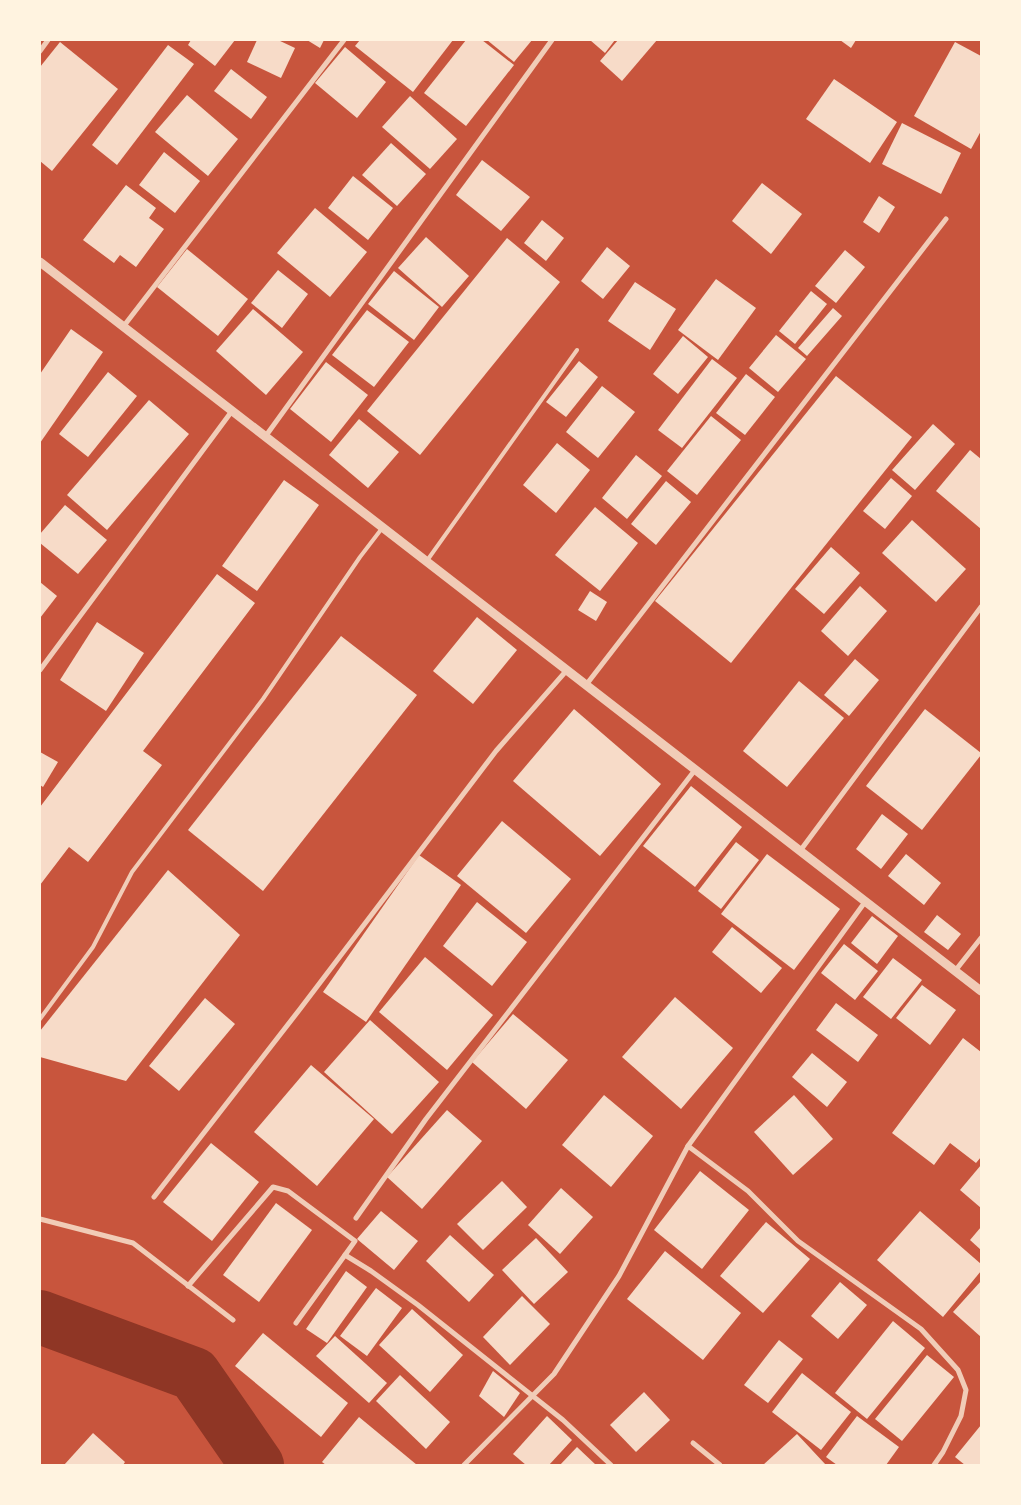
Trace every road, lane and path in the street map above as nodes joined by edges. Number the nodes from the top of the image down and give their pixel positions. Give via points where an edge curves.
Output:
1 (48, 40) edge
2 (344, 40) edge
3 (552, 40) edge
4 (40, 51) edge
5 (946, 219) dead end
6 (40, 262) edge
7 (123, 327) junction
8 (577, 350) dead end
9 (232, 411) junction
10 (265, 437) junction
11 (383, 527) junction
12 (426, 562) junction
13 (981, 607) edge
14 (40, 670) edge
15 (567, 670) junction
16 (586, 685) junction
17 (696, 770) junction
18 (800, 851) junction
19 (866, 902) junction
20 (981, 938) edge
21 (955, 971) junction
22 (981, 991) edge
23 (40, 1019) edge
24 (688, 1146) junction
25 (154, 1197) dead end
26 (356, 1218) dead end
27 (40, 1219) edge
28 (345, 1255) junction
29 (188, 1286) junction
30 (233, 1320) dead end
31 (296, 1323) dead end
32 (533, 1396) junction
33 (693, 1442) dead end
34 (464, 1465) edge
35 (611, 1465) edge
36 (720, 1465) edge
37 (934, 1465) edge

1 - 4 street
2 - 7 street
3 - 10 street
5 - 16 street
6 - 7 street
7 - 9 street
8 - 12 lane
9 - 10 street
9 - 14 street
10 - 11 street
11 - 12 street
11 - 23 lane via 263,699 132,872 93,947
12 - 15 street
13 - 18 street
15 - 16 street
15 - 25 street via 496,751
16 - 17 street
17 - 18 street
17 - 26 street via 426,1119
18 - 19 street
19 - 21 street
19 - 24 street
20 - 21 street
21 - 22 street
24 - 32 street via 619,1276 554,1374
24 - 37 street via 748,1191 798,1241 921,1329 958,1370 966,1390 961,1416
27 - 29 street via 133,1243
28 - 29 street via 355,1241 288,1191 273,1187
28 - 31 street
28 - 32 street via 418,1305
29 - 30 street
32 - 34 street
32 - 35 street
33 - 36 street

